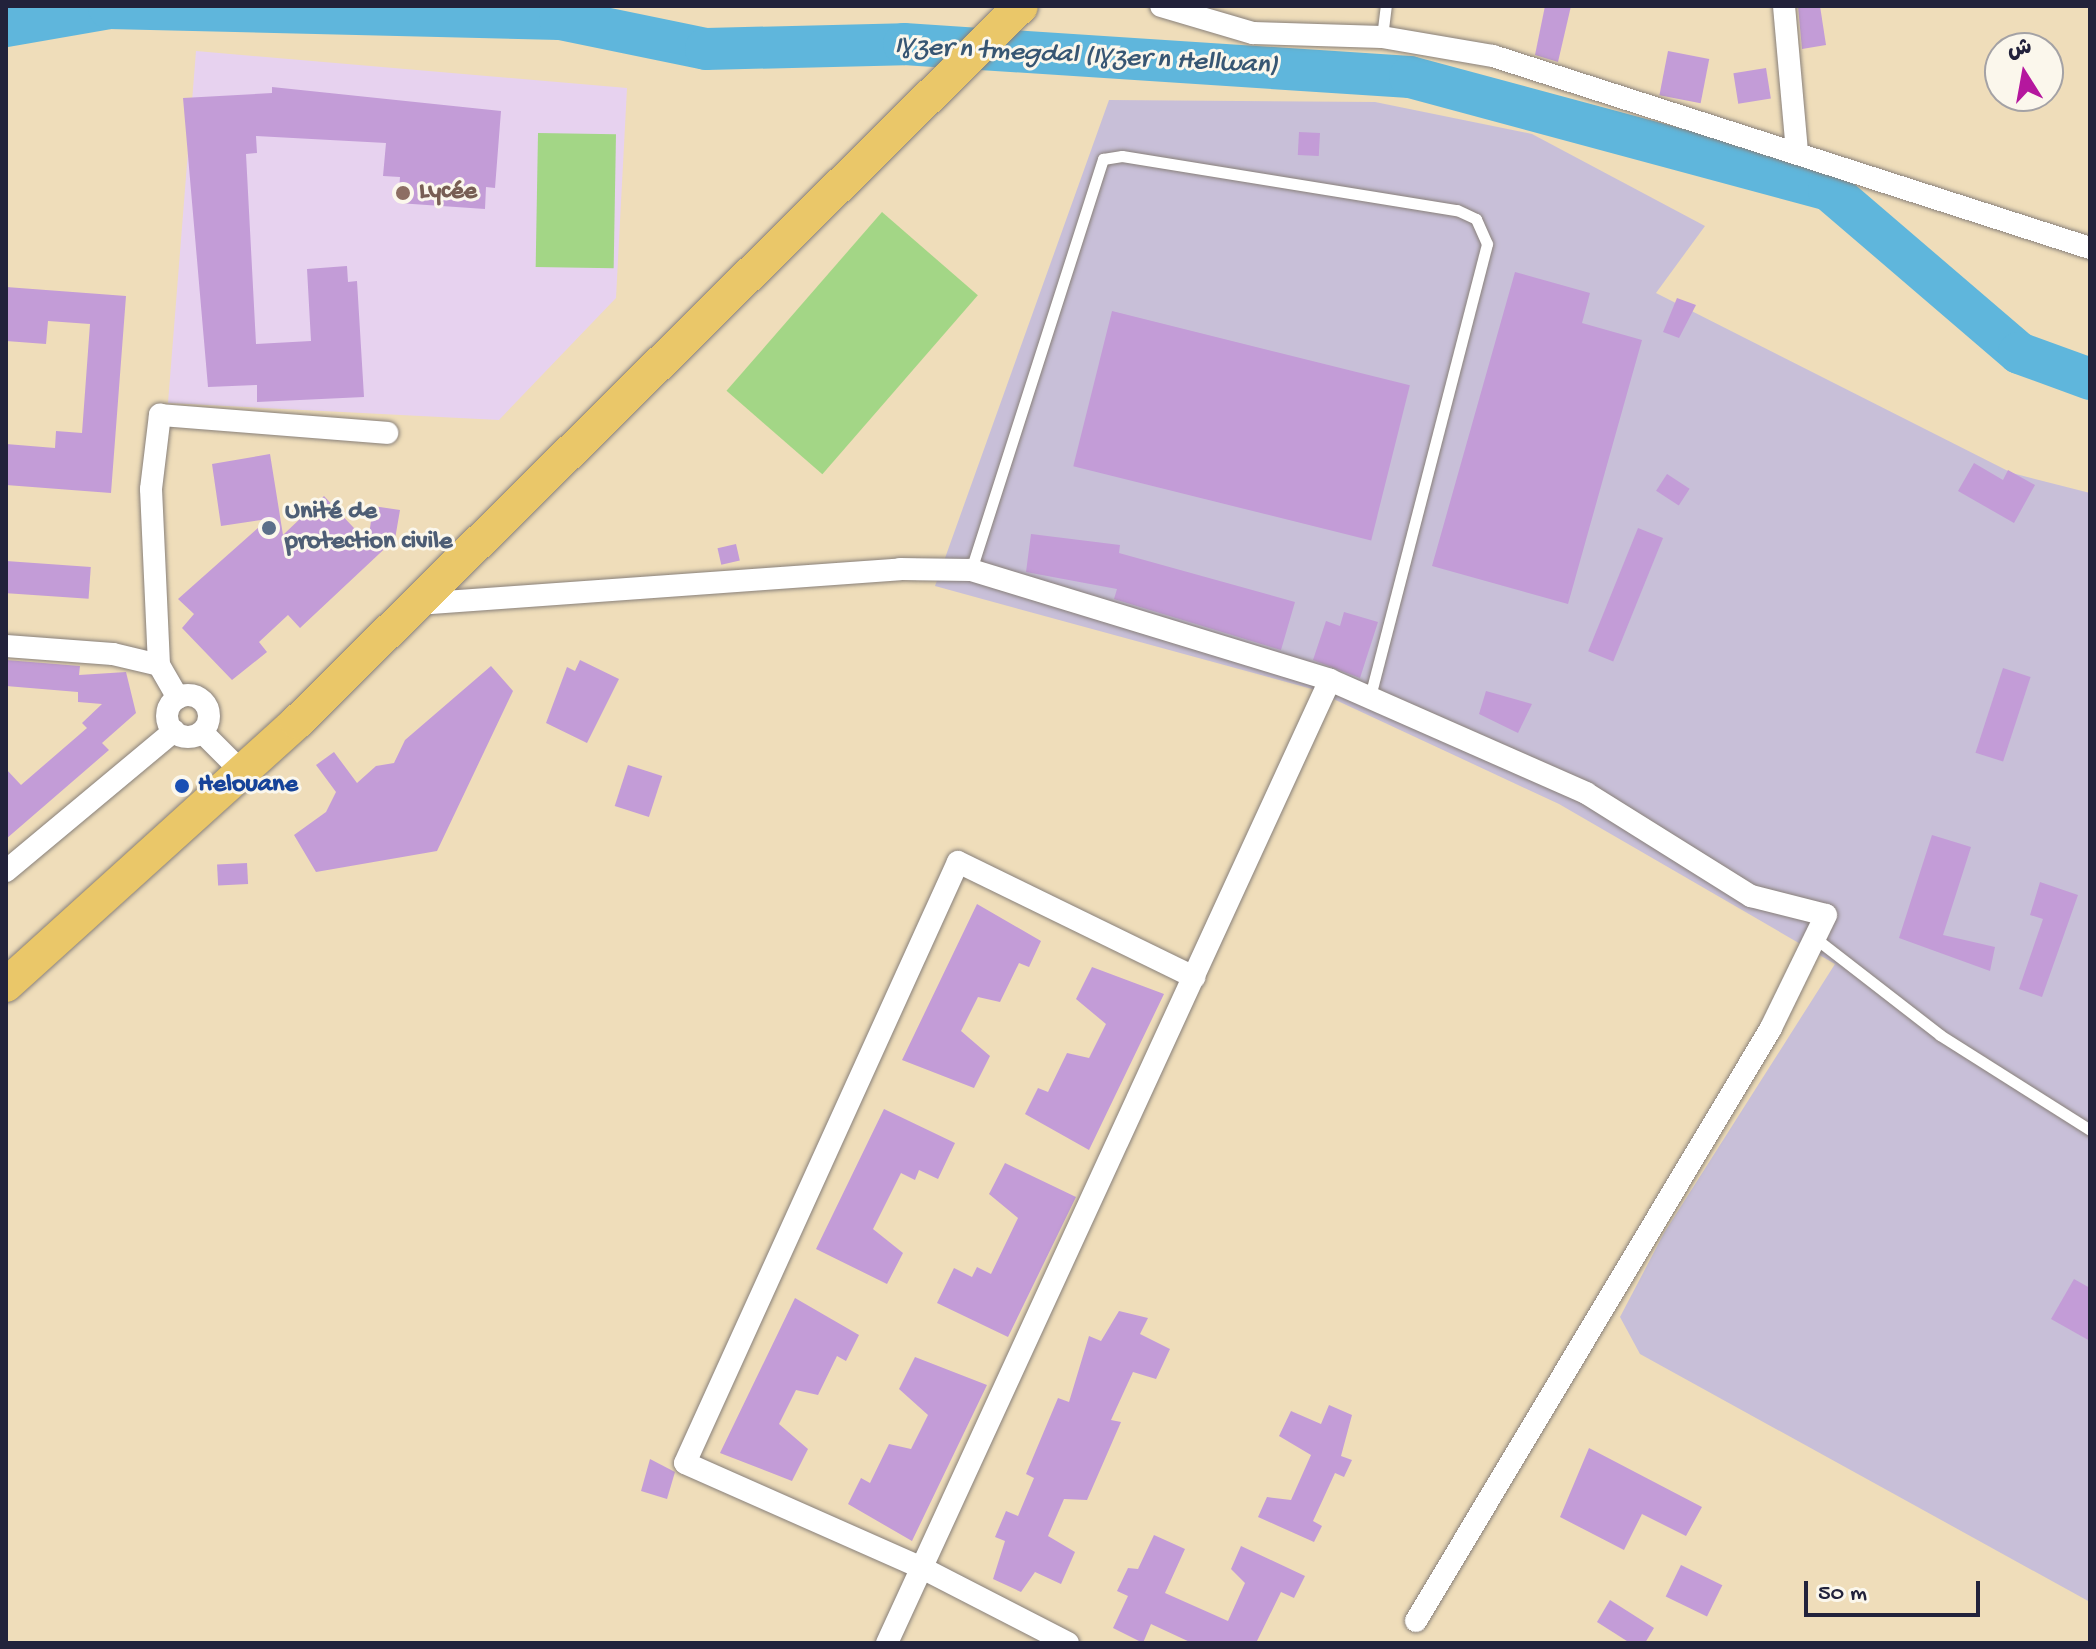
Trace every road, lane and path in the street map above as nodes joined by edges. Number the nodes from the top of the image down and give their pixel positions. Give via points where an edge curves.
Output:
1 (1161, 6) edge
2 (1386, 6) edge
3 (1784, 6) edge
4 (1016, 11) edge
5 (1382, 37) junction
6 (1797, 152) junction
7 (2087, 242) edge
8 (387, 433) dead end
9 (971, 570) junction
10 (417, 604) junction
11 (6, 646) edge
12 (159, 665) junction
13 (1330, 680) junction
14 (178, 698) junction
15 (1370, 698) junction
16 (174, 731) junction
17 (202, 732) junction
18 (242, 772) junction
19 (6, 871) edge
20 (1815, 938) junction
21 (1194, 977) junction
22 (6, 985) edge
23 (2090, 1130) edge
24 (922, 1568) junction
25 (1416, 1621) dead end
26 (887, 1643) edge
27 (1068, 1643) edge

1 - 5 street via 1253,33
2 - 5 lane
3 - 6 street
4 - 10 main road
5 - 6 street via 1493,56
6 - 7 street
8 - 12 street via 160,415 151,489
9 - 10 street via 900,569
9 - 13 street
9 - 15 lane via 1103,159 1122,156 1457,210 1476,219 1487,244
10 - 18 main road
11 - 12 street via 113,654
12 - 14 street
13 - 15 street
13 - 21 street
14 - 16 street via 168,714
14 - 17 street via 190,695 207,706
15 - 20 street via 1586,793 1751,896 1826,915
16 - 17 street
16 - 19 street
17 - 18 street
18 - 22 main road
20 - 23 lane via 1940,1035
20 - 25 street via 1771,1028
21 - 24 street
21 - 24 street via 958,862 685,1463
24 - 26 street
24 - 27 street

